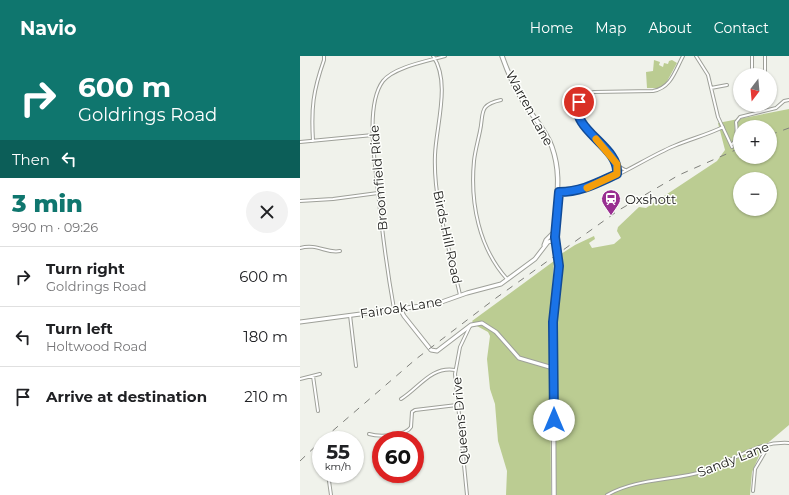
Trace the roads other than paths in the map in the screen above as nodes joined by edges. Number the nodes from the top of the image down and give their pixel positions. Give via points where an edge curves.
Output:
1 (324, 56) edge
2 (433, 56) edge
3 (445, 56) edge
4 (502, 56) edge
5 (683, 56) edge
6 (696, 56) edge
7 (752, 56) edge
8 (765, 56) edge
9 (435, 59) junction
10 (752, 68) edge
11 (765, 68) edge
12 (727, 85) dead end
13 (711, 88) junction
14 (501, 100) dead end
15 (789, 100) edge
16 (723, 128) junction
17 (372, 135) junction
18 (313, 141) junction
19 (300, 142) edge
20 (618, 166) junction
21 (625, 170) junction
22 (617, 174) junction
23 (559, 192) junction
24 (378, 193) junction
25 (300, 201) edge
26 (555, 230) junction
27 (555, 240) junction
28 (544, 247) junction
29 (300, 248) edge
30 (340, 251) dead end
31 (508, 280) junction
32 (460, 295) junction
33 (400, 309) junction
34 (394, 310) junction
35 (350, 315) junction
36 (300, 322) edge
37 (471, 325) junction
38 (356, 366) dead end
39 (553, 368) junction
40 (455, 370) junction
41 (320, 374) dead end
42 (313, 376) junction
43 (300, 379) edge
44 (401, 399) dead end
45 (457, 405) junction
46 (318, 411) dead end
47 (368, 434) dead end
48 (789, 443) edge
49 (766, 445) junction
50 (329, 483) edge
51 (752, 491) dead end
52 (331, 495) edge
53 (467, 495) edge
54 (554, 495) edge
55 (607, 495) edge

1 - 18 street via 312,106
2 - 9 street, Birds Hill Road
3 - 9 street, Broomfield Ride
4 - 23 main road, Warren Lane via 518,93 550,142 558,166
5 - 20 street via 670,81 661,88 653,91 594,92 582,97 578,105 578,117
6 - 13 street via 708,75
7 - 10 street
8 - 11 street
9 - 17 street, Broomfield Ride via 397,71 383,81 378,91
9 - 32 street, Birds Hill Road via 442,84 435,155 437,190 440,214
12 - 13 street
13 - 16 street
14 - 31 street via 482,110 474,161 474,205 488,253
15 - 16 street via 776,108 740,117 736,122 738,132 732,146
16 - 21 street via 673,146
17 - 18 street
17 - 24 street, Broomfield Ride
18 - 19 street
20 - 21 street
20 - 22 street
21 - 22 street
22 - 23 street via 584,189
23 - 26 main road, Warren Lane
24 - 25 street via 333,200
24 - 34 street, Broomfield Ride via 387,274
26 - 27 main road, Warren Lane
26 - 28 main road via 546,240
27 - 28 main road, Fairoak Lane via 550,240
27 - 39 main road, Warren Lane, bridge via 559,264 553,322
28 - 31 main road, Fairoak Lane via 535,259
29 - 30 street via 313,246
31 - 32 main road, Fairoak Lane
32 - 33 main road, Fairoak Lane via 436,304
33 - 34 main road, Fairoak Lane
33 - 37 main road via 431,350 437,350
34 - 35 main road, Fairoak Lane
35 - 36 main road, Fairoak Lane
35 - 38 street
37 - 39 main road via 486,325 496,332 519,358
37 - 40 street, Queens Drive via 460,347
39 - 54 main road, Warren Lane
40 - 44 street via 434,372
40 - 45 street, Queens Drive
41 - 42 street
42 - 43 street
42 - 46 street
45 - 47 street via 415,410 412,412 411,427 403,434
45 - 53 street, Queens Drive
48 - 49 street, Sandy Lane
49 - 51 street via 765,452 755,469
49 - 55 street, Sandy Lane via 740,454 706,471 634,484
50 - 52 street

